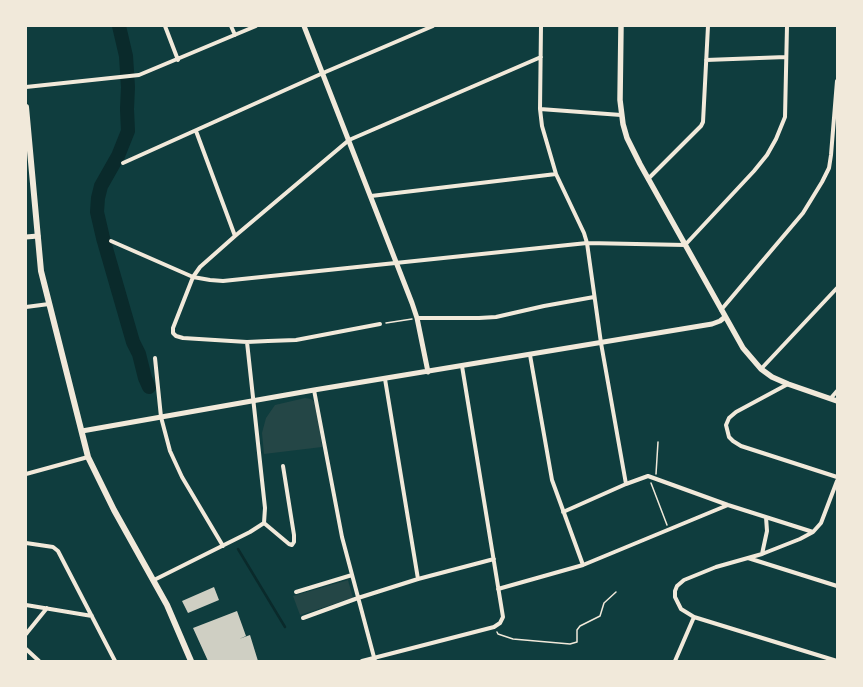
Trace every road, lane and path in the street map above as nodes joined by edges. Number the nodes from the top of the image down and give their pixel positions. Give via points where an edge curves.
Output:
1 (165, 26) edge
2 (231, 26) edge
3 (256, 26) edge
4 (304, 26) edge
5 (433, 26) edge
6 (541, 26) edge
7 (621, 26) edge
8 (708, 26) edge
9 (787, 26) edge
10 (235, 35) junction
11 (786, 57) junction
12 (541, 58) junction
13 (178, 60) junction
14 (706, 60) junction
15 (323, 73) junction
16 (837, 81) edge
17 (26, 87) edge
18 (26, 107) edge
19 (540, 109) junction
20 (621, 115) junction
21 (27, 119) edge
22 (196, 130) junction
23 (349, 140) junction
24 (124, 163) dead end
25 (556, 174) junction
26 (648, 179) junction
27 (371, 196) junction
28 (38, 236) junction
29 (235, 236) junction
30 (26, 237) edge
31 (111, 241) dead end
32 (587, 243) junction
33 (685, 245) junction
34 (397, 263) junction
35 (193, 277) junction
36 (837, 288) edge
37 (594, 297) junction
38 (49, 304) junction
39 (26, 307) edge
40 (721, 310) junction
41 (725, 317) junction
42 (417, 318) junction
43 (380, 324) joint
44 (247, 342) junction
45 (601, 343) junction
46 (530, 355) junction
47 (155, 358) dead end
48 (462, 366) junction
49 (761, 369) junction
50 (428, 372) junction
51 (385, 379) junction
52 (788, 384) junction
53 (314, 390) junction
54 (837, 391) edge
55 (831, 398) junction
56 (254, 401) junction
57 (837, 401) edge
58 (161, 417) junction
59 (82, 431) junction
60 (658, 442) dead end
61 (88, 456) junction
62 (283, 466) dead end
63 (26, 474) edge
64 (648, 476) junction
65 (656, 478) junction
66 (837, 478) edge
67 (837, 481) edge
68 (626, 484) junction
69 (728, 506) junction
70 (563, 512) junction
71 (766, 517) junction
72 (264, 523) junction
73 (669, 531) junction
74 (812, 532) junction
75 (26, 543) edge
76 (223, 546) junction
77 (762, 554) junction
78 (747, 558) junction
79 (494, 559) junction
80 (583, 565) junction
81 (352, 575) junction
82 (418, 579) junction
83 (154, 580) junction
84 (837, 586) edge
85 (498, 589) junction
86 (296, 592) dead end
87 (616, 592) dead end
88 (358, 598) junction
89 (26, 605) edge
90 (47, 608) junction
91 (92, 616) junction
92 (694, 617) junction
93 (303, 618) dead end
94 (494, 627) junction
95 (26, 634) edge
96 (26, 649) edge
97 (375, 659) edge
98 (39, 661) edge
99 (115, 661) edge
100 (191, 661) edge
101 (362, 661) edge
102 (675, 661) edge
103 (837, 661) edge

1 - 13 street
2 - 10 street
3 - 10 street
4 - 15 street
5 - 15 street
6 - 12 street
7 - 20 main road
8 - 14 street
9 - 11 street
10 - 13 street
11 - 14 street
11 - 33 street via 785,117 776,139 754,171
12 - 19 street
12 - 23 street
13 - 17 street via 147,73 127,77
14 - 26 street via 703,122
15 - 22 street
15 - 23 street
16 - 40 street via 832,155 822,182 803,213
18 - 21 main road
19 - 20 street
19 - 25 street via 542,126
20 - 26 main road via 633,151
21 - 28 main road
22 - 24 street
22 - 29 street
23 - 27 street
23 - 29 street
25 - 27 street
25 - 32 street
26 - 33 main road
27 - 34 street
28 - 30 street
28 - 38 main road via 41,271
29 - 35 street via 200,267
31 - 35 street
32 - 33 street
32 - 34 street
32 - 37 street
33 - 40 main road
34 - 35 street via 223,281
34 - 42 street
35 - 44 street via 173,333 183,338
36 - 49 street
37 - 42 street via 496,317
37 - 45 street
38 - 39 street
38 - 59 main road
40 - 41 main road
41 - 45 street via 712,324
41 - 49 main road via 743,348
42 - 43 path
42 - 50 street
43 - 44 street via 296,340
44 - 56 street
45 - 46 street
45 - 68 street
46 - 48 street
46 - 70 street via 552,480
47 - 58 street
48 - 50 street
48 - 79 street
49 - 52 main road
50 - 51 street
51 - 53 street
51 - 82 street
52 - 55 main road
52 - 66 street via 729,418 726,425 729,437 741,446
53 - 56 street
53 - 81 street via 342,538
54 - 55 street
55 - 57 main road
56 - 58 street
56 - 72 street via 265,508
58 - 59 street
58 - 76 street via 170,452 182,477
59 - 61 main road
60 - 65 path
61 - 63 street
61 - 83 main road via 114,510
62 - 72 street via 294,535 292,545
64 - 65 street
64 - 68 street
64 - 73 path
65 - 69 street
67 - 74 street via 821,523
68 - 70 street
69 - 71 street
69 - 73 street
70 - 80 street
71 - 74 street
71 - 77 street via 767,531
72 - 76 street
73 - 80 street
74 - 77 street
75 - 91 street via 58,551
76 - 83 street
77 - 78 street
78 - 84 street
78 - 92 street via 716,567 684,580 677,586 675,591 678,604
79 - 82 street
79 - 85 street
80 - 85 street
81 - 86 street
81 - 88 street
82 - 88 street
83 - 100 main road
85 - 94 street via 503,617
87 - 94 path via 604,603 600,616 580,626 577,630 577,642 570,644 513,639 498,634
88 - 93 street
88 - 97 street
89 - 90 street
90 - 91 street
90 - 95 street
91 - 99 street
92 - 102 street
92 - 103 street
94 - 97 street
96 - 98 street
97 - 101 street

